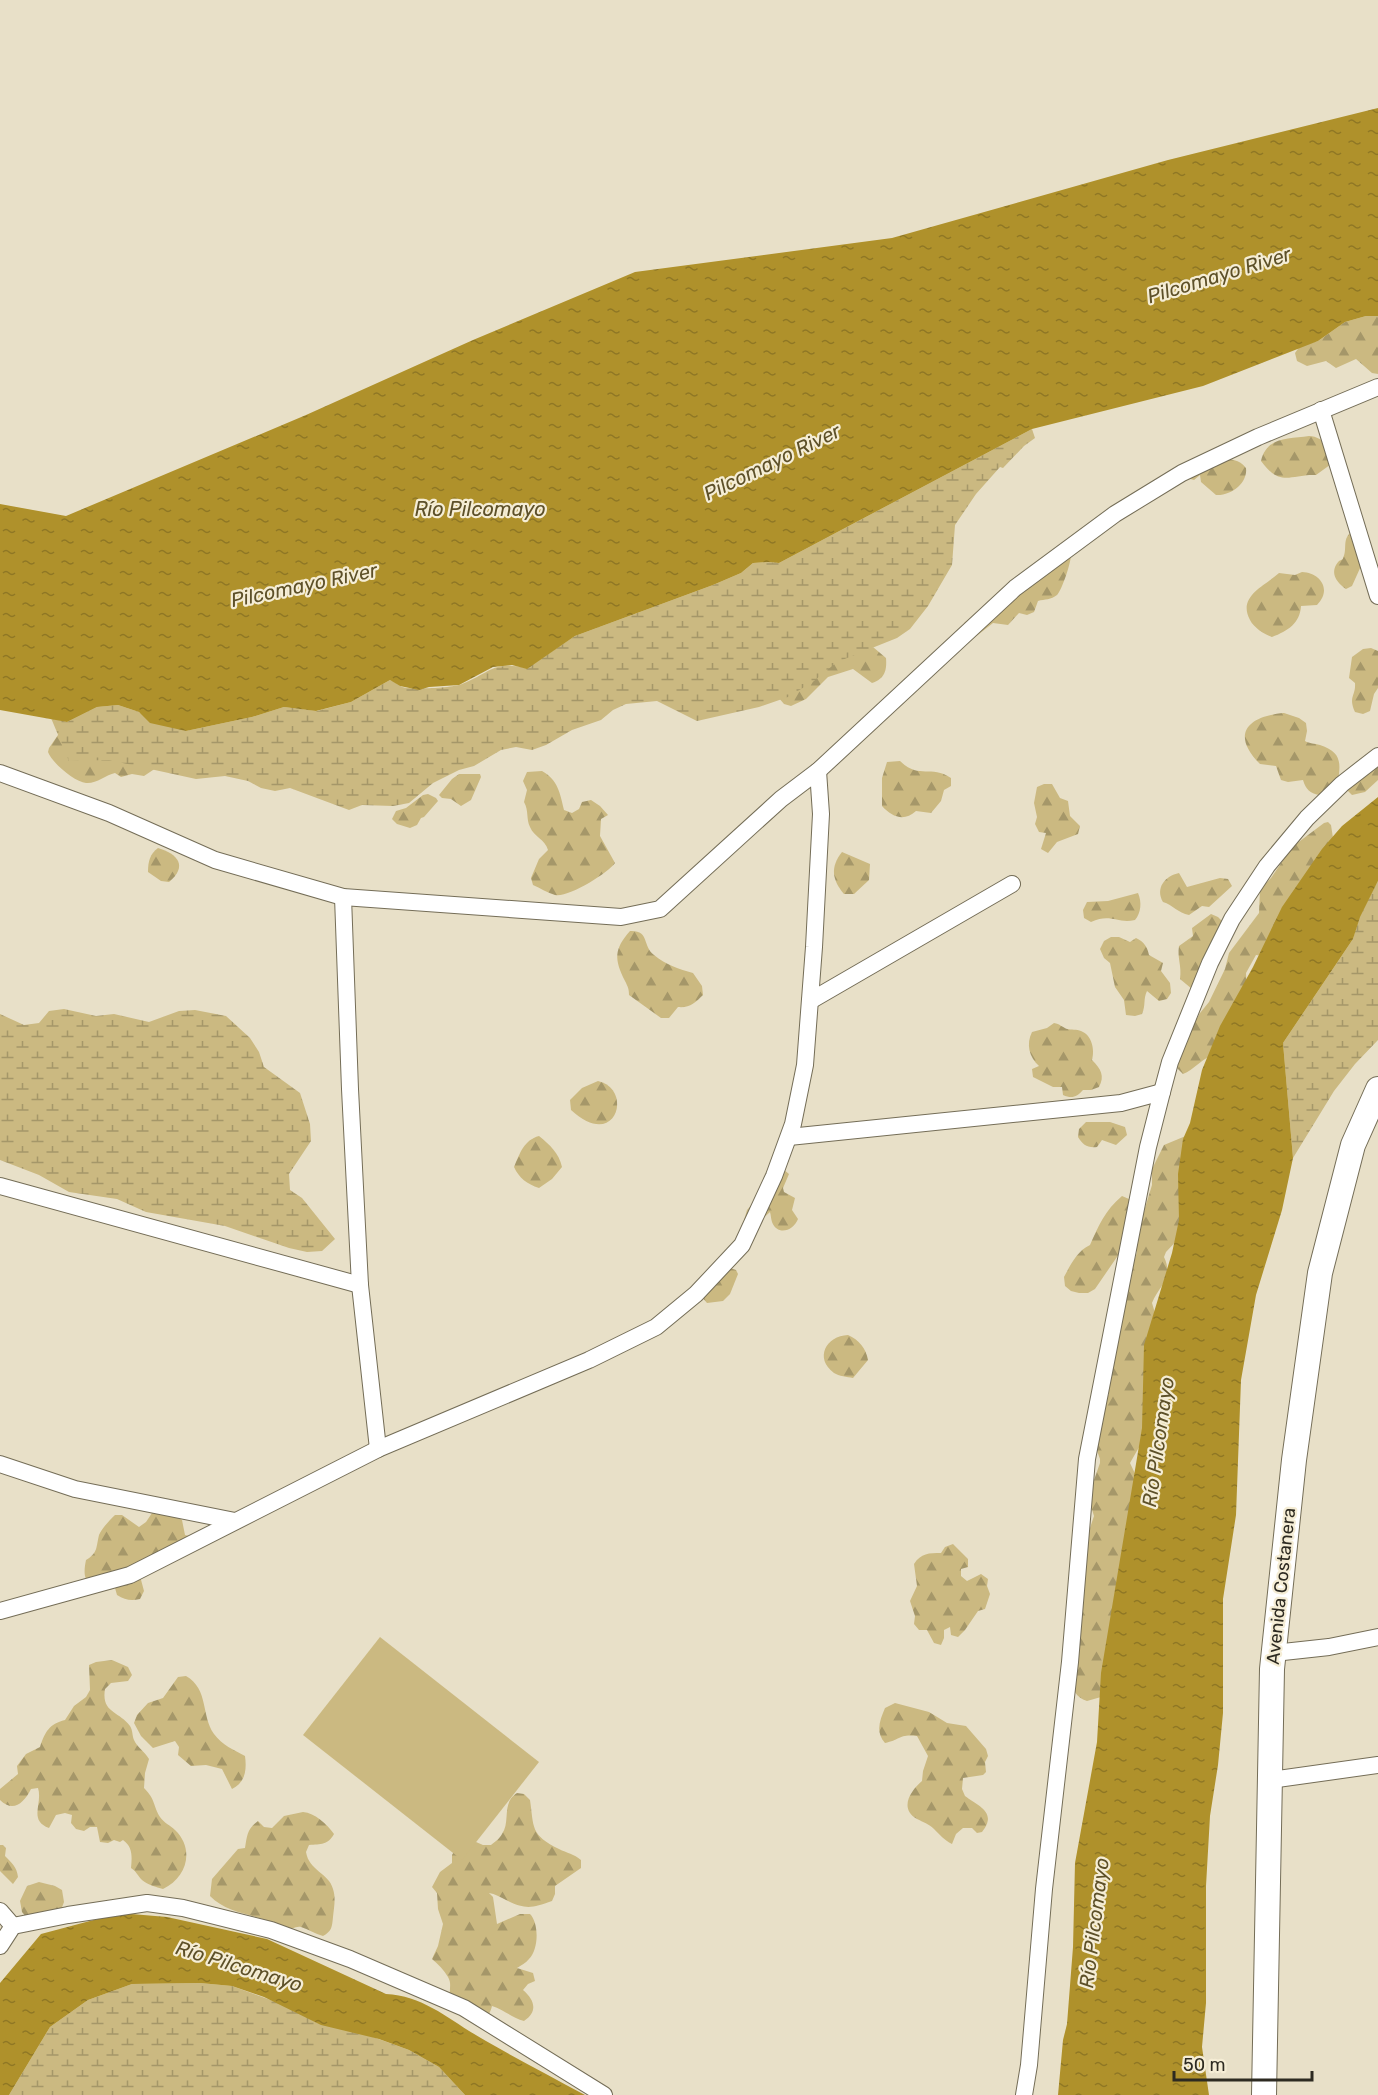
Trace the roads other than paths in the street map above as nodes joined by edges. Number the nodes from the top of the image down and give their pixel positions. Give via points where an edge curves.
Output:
1 (1378, 387) edge
2 (1321, 410) junction
3 (1378, 596) edge
4 (1378, 756) edge
5 (818, 771) junction
6 (0, 774) edge
7 (1012, 884) dead end
8 (343, 897) junction
9 (810, 1001) junction
10 (1378, 1089) edge
11 (1162, 1092) junction
12 (789, 1137) junction
13 (0, 1186) edge
14 (360, 1285) junction
15 (378, 1449) junction
16 (0, 1464) edge
17 (235, 1521) junction
18 (0, 1611) edge
19 (1378, 1636) edge
20 (1274, 1653) junction
21 (1378, 1765) edge
22 (1270, 1780) junction
23 (0, 1911) edge
24 (13, 1926) junction
25 (0, 1946) edge
26 (604, 2095) edge
27 (1024, 2095) edge
28 (1264, 2095) edge

1 - 2 street
2 - 3 street
2 - 5 street via 1182,473 1070,546 1015,588
4 - 11 street via 1341,784 1307,818 1267,866 1232,919 1205,974
5 - 8 street via 781,799 660,909 621,917
5 - 9 street via 821,814
6 - 8 street via 109,813 215,860
7 - 9 street
8 - 14 street
9 - 12 street via 805,1065
10 - 20 street, Avenida Costanera via 1353,1145 1320,1273 1294,1460
11 - 12 street via 1121,1103
11 - 27 street via 1087,1459 1070,1662
12 - 15 street via 742,1245 696,1294 656,1327 589,1360
13 - 14 street
14 - 15 street
15 - 17 street
16 - 17 street via 75,1489
17 - 18 street via 130,1575
19 - 20 street
20 - 22 street, Avenida Costanera
21 - 22 street
22 - 28 street, Avenida Costanera
23 - 24 street
24 - 25 street
24 - 26 street via 147,1904 183,1908 272,1929 464,2008

